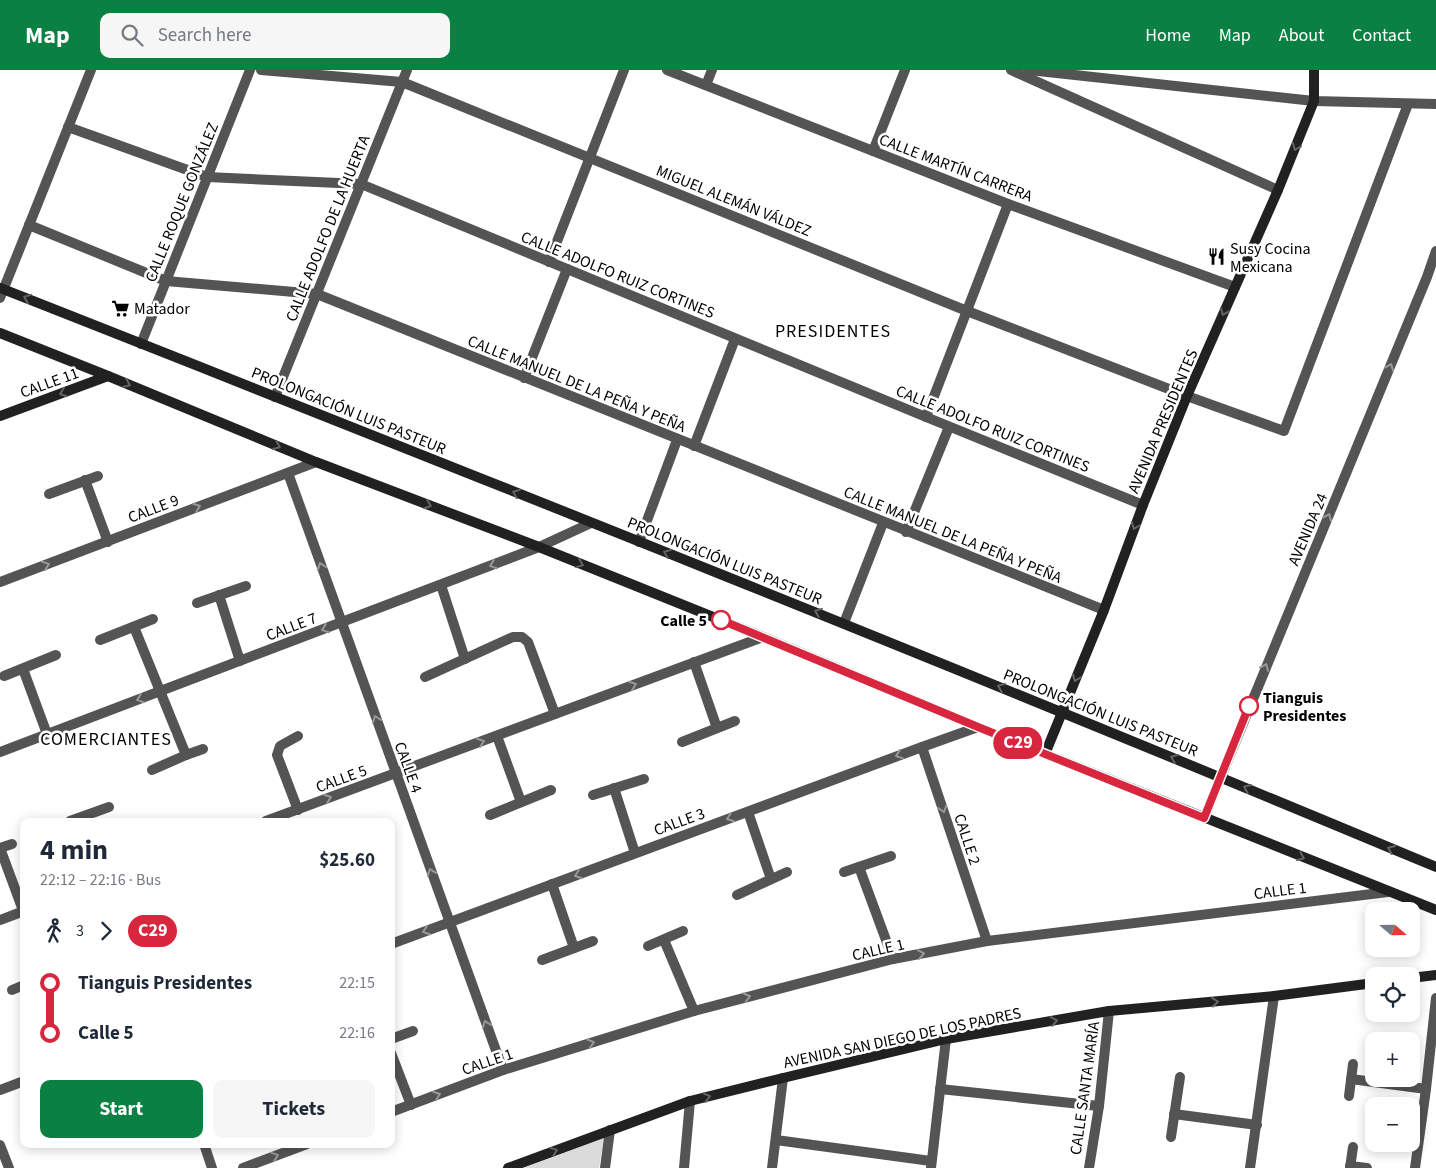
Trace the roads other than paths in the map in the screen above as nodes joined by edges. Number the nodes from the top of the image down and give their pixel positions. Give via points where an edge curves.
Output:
1 (91, 70) edge
2 (250, 70) edge
3 (261, 70) edge
4 (407, 70) edge
5 (624, 70) edge
6 (668, 70) edge
7 (712, 70) edge
8 (905, 70) edge
9 (1011, 70) edge
10 (1030, 70) edge
11 (1314, 70) edge
12 (402, 82) junction
13 (706, 85) junction
14 (1314, 101) junction
15 (1408, 104) junction
16 (1436, 104) edge
17 (68, 127) junction
18 (873, 151) junction
19 (590, 158) junction
20 (207, 177) junction
21 (361, 184) junction
22 (1278, 190) junction
23 (1008, 204) junction
24 (29, 225) junction
25 (1436, 251) edge
26 (549, 262) junction
27 (567, 269) junction
28 (166, 281) junction
29 (1235, 287) junction
30 (1, 292) edge
31 (317, 294) junction
32 (968, 311) junction
33 (0, 333) edge
34 (736, 339) junction
35 (141, 344) junction
36 (108, 376) junction
37 (524, 378) junction
38 (1188, 396) junction
39 (275, 397) junction
40 (0, 416) edge
41 (926, 417) junction
42 (949, 427) junction
43 (677, 440) junction
44 (694, 446) junction
45 (316, 462) junction
46 (288, 473) junction
47 (98, 476) dead end
48 (86, 480) junction
49 (49, 494) dead end
50 (1143, 505) junction
51 (591, 523) junction
52 (883, 523) junction
53 (906, 532) junction
54 (108, 542) junction
55 (639, 542) junction
56 (539, 547) junction
57 (0, 582) edge
58 (441, 585) junction
59 (246, 586) dead end
60 (219, 595) junction
61 (197, 603) dead end
62 (1104, 610) junction
63 (153, 619) dead end
64 (342, 623) junction
65 (844, 623) junction
66 (134, 627) junction
67 (763, 637) junction
68 (100, 640) dead end
69 (56, 655) dead end
70 (465, 659) junction
71 (240, 661) junction
72 (694, 662) junction
73 (22, 669) junction
74 (4, 676) dead end
75 (425, 677) dead end
76 (161, 691) junction
77 (1062, 712) junction
78 (554, 714) junction
79 (736, 721) dead end
80 (978, 727) junction
81 (717, 728) junction
82 (47, 734) junction
83 (298, 736) dead end
84 (497, 736) junction
85 (682, 742) dead end
86 (922, 746) junction
87 (203, 749) dead end
88 (0, 752) edge
89 (1045, 754) junction
90 (186, 755) junction
91 (152, 770) dead end
92 (396, 774) junction
93 (1220, 777) junction
94 (644, 779) dead end
95 (614, 788) junction
96 (551, 790) dead end
97 (593, 795) dead end
98 (521, 802) junction
99 (109, 807) dead end
100 (298, 810) junction
101 (748, 812) junction
102 (490, 815) dead end
103 (88, 818) edge
104 (275, 818) edge
105 (1204, 818) junction
106 (12, 844) dead end
107 (0, 848) edge
108 (635, 853) junction
109 (891, 856) dead end
110 (859, 867) junction
111 (1436, 868) edge
112 (787, 872) dead end
113 (844, 872) dead end
114 (772, 879) junction
115 (552, 884) junction
116 (1388, 892) junction
117 (736, 895) dead end
118 (20, 901) edge
119 (1436, 910) edge
120 (20, 913) edge
121 (0, 920) edge
122 (449, 922) junction
123 (684, 931) dead end
124 (664, 940) junction
125 (593, 941) dead end
126 (987, 941) junction
127 (395, 942) edge
128 (648, 946) dead end
129 (574, 948) junction
130 (542, 960) dead end
131 (893, 960) junction
132 (1436, 975) edge
133 (1420, 977) edge
134 (1365, 984) edge
135 (20, 987) edge
136 (12, 990) dead end
137 (1274, 996) junction
138 (1436, 998) edge
139 (694, 1010) junction
140 (1110, 1011) junction
141 (413, 1031) dead end
142 (395, 1038) edge
143 (946, 1040) junction
144 (395, 1063) edge
145 (1353, 1064) dead end
146 (503, 1070) junction
147 (1180, 1077) dead end
148 (783, 1078) junction
149 (1351, 1079) junction
150 (20, 1082) edge
151 (940, 1089) junction
152 (1426, 1089) junction
153 (0, 1090) edge
154 (1349, 1096) dead end
155 (690, 1102) junction
156 (411, 1105) junction
157 (1098, 1106) junction
158 (395, 1111) edge
159 (1174, 1114) junction
160 (1257, 1125) junction
161 (610, 1130) junction
162 (1171, 1137) dead end
163 (776, 1140) junction
164 (0, 1145) edge
165 (1353, 1146) dead end
166 (205, 1148) edge
167 (296, 1148) edge
168 (931, 1164) edge
169 (1350, 1167) edge
170 (9, 1168) edge
171 (212, 1168) edge
172 (243, 1168) edge
173 (508, 1168) edge
174 (605, 1168) edge
175 (684, 1168) edge
176 (772, 1168) edge
177 (1089, 1168) edge
178 (1250, 1168) edge
179 (1367, 1168) edge
180 (1415, 1168) edge

1 - 17 street
2 - 20 street, CALLE ROQUE GONZÁLEZ
3 - 12 street, MIGUEL ALEMÁN VÁLDEZ
4 - 12 street, CALLE ADOLFO DE LA HUERTA
5 - 19 street
6 - 13 street, CALLE MARTÍN CARRERA
7 - 13 street
8 - 18 street
9 - 22 street
10 - 14 street
11 - 14 main road
12 - 19 street, MIGUEL ALEMÁN VÁLDEZ
12 - 21 street, CALLE ADOLFO DE LA HUERTA
13 - 18 street, CALLE MARTÍN CARRERA
14 - 15 street
14 -> 22 main road, AVENIDA PRESIDENTES
15 - 16 street
15 - 38 street, MIGUEL ALEMÁN VÁLDEZ via 1284,431
17 - 20 street, CALLE ADOLFO RUIZ CORTINES
17 - 24 street
18 - 23 street, CALLE MARTÍN CARRERA
19 - 26 street
19 - 32 street, MIGUEL ALEMÁN VÁLDEZ
20 - 21 street, CALLE ADOLFO RUIZ CORTINES
20 - 28 street, CALLE ROQUE GONZÁLEZ
21 - 26 street, CALLE ADOLFO RUIZ CORTINES
21 - 31 street, CALLE ADOLFO DE LA HUERTA
22 - 29 main road, AVENIDA PRESIDENTES
23 - 29 street, CALLE MARTÍN CARRERA
23 - 32 street
24 - 28 street, CALLE MANUEL DE LA PEÑA Y PEÑA
24 - 30 street
93 -> 25 street, AVENIDA 24
26 - 27 street, CALLE ADOLFO RUIZ CORTINES
27 - 34 street, CALLE ADOLFO RUIZ CORTINES
27 - 37 street
28 - 31 street, CALLE MANUEL DE LA PEÑA Y PEÑA
28 - 35 street, CALLE ROQUE GONZÁLEZ
29 -> 38 main road, AVENIDA PRESIDENTES
35 -> 30 main road, PROLONGACIÓN LUIS PASTEUR
31 - 37 street, CALLE MANUEL DE LA PEÑA Y PEÑA
31 - 39 street, CALLE ADOLFO DE LA HUERTA
32 - 38 street, MIGUEL ALEMÁN VÁLDEZ
32 - 41 street
33 - 36 main road
34 - 41 street, CALLE ADOLFO RUIZ CORTINES
34 - 44 street
35 - 39 main road, PROLONGACIÓN LUIS PASTEUR
36 -> 40 main road, CALLE 11
36 -> 45 main road
37 - 43 street, CALLE MANUEL DE LA PEÑA Y PEÑA
38 - 50 main road, AVENIDA PRESIDENTES
51 -> 39 main road, PROLONGACIÓN LUIS PASTEUR
41 - 42 street, CALLE ADOLFO RUIZ CORTINES
42 - 50 street, CALLE ADOLFO RUIZ CORTINES
42 - 53 street
43 - 44 street, CALLE MANUEL DE LA PEÑA Y PEÑA
43 - 55 street
44 - 52 street, CALLE MANUEL DE LA PEÑA Y PEÑA
45 - 46 street, CALLE 9
45 -> 56 main road
54 -> 46 street, CALLE 9
64 -> 46 street, CALLE 4
47 - 48 street
48 - 49 street
48 - 54 street
50 -> 62 main road, AVENIDA PRESIDENTES
51 - 55 main road, PROLONGACIÓN LUIS PASTEUR
51 - 56 street, CALLE 7
52 - 53 street, CALLE MANUEL DE LA PEÑA Y PEÑA
52 - 65 street
53 - 62 street, CALLE MANUEL DE LA PEÑA Y PEÑA
57 -> 54 street, CALLE 9
65 -> 55 main road, PROLONGACIÓN LUIS PASTEUR
56 -> 58 street, CALLE 7
56 -> 67 main road
58 - 64 street, CALLE 7
58 - 70 street
59 - 60 street
60 - 61 street
60 - 71 street
62 -> 77 main road, AVENIDA PRESIDENTES
63 - 66 street
64 -> 71 street, CALLE 7
92 -> 64 street, CALLE 4
77 -> 65 main road, PROLONGACIÓN LUIS PASTEUR
66 - 68 street
66 - 76 street
67 - 72 street, CALLE 5
67 - 80 main road
69 - 73 street
70 - 75 street
70 - 78 street via 513,637 522,638 528,642
71 - 76 street, CALLE 7
78 -> 72 street, CALLE 5
72 - 81 street
73 - 74 street
73 - 82 street
76 -> 82 street, CALLE 7
76 - 90 street
77 - 89 main road, AVENIDA PRESIDENTES
93 -> 77 main road, PROLONGACIÓN LUIS PASTEUR
78 - 84 street, CALLE 5
79 - 81 street
80 - 86 street, CALLE 3
80 - 89 main road
81 - 85 street
82 - 88 street, CALLE 7
83 - 100 street via 280,746 277,755
92 -> 84 street, CALLE 5
84 - 98 street
86 -> 101 street, CALLE 3
86 -> 126 street, CALLE 2
87 - 90 street
89 - 105 main road
90 - 91 street
100 -> 92 street, CALLE 5
122 -> 92 street, CALLE 4
93 - 105 street, AVENIDA 24
111 -> 93 main road, PROLONGACIÓN LUIS PASTEUR
94 - 95 street
95 - 97 street
95 - 108 street
96 - 98 street
98 - 102 street
99 - 103 street
100 - 104 street, CALLE 5
101 -> 108 street, CALLE 3
101 - 114 street
105 -> 116 main road
106 - 107 street
107 - 118 street
108 -> 115 street, CALLE 3
109 - 110 street
110 - 113 street
110 - 131 street
112 - 114 street
114 - 117 street
115 - 122 street, CALLE 3
115 - 129 street
116 - 119 main road
116 - 126 street, CALLE 1
120 - 121 street
122 -> 127 street, CALLE 3
146 -> 122 street, CALLE 4
123 - 124 street
124 - 128 street
124 - 139 street
125 - 129 street
131 -> 126 street, CALLE 1
129 - 130 street
139 -> 131 street, CALLE 1
132 - 133 main road
134 - 137 main road, AVENIDA SAN DIEGO DE LOS PADRES
135 - 136 street
140 -> 137 main road, AVENIDA SAN DIEGO DE LOS PADRES
137 - 160 street
138 - 152 street
146 -> 139 street, CALLE 1
143 -> 140 main road, AVENIDA SAN DIEGO DE LOS PADRES
140 - 157 street, CALLE SANTA MARÍA
141 - 142 street
143 - 148 main road, AVENIDA SAN DIEGO DE LOS PADRES
143 - 151 street
144 - 156 street
145 - 149 street
156 -> 146 street, CALLE 1
147 - 159 street
155 -> 148 main road, AVENIDA SAN DIEGO DE LOS PADRES
148 - 163 street
149 - 152 street
149 - 154 street
150 - 153 street
151 - 157 street
151 - 168 street
152 - 180 street
155 - 161 main road, AVENIDA SAN DIEGO DE LOS PADRES
155 - 175 street
156 - 158 street, CALLE 1
157 - 177 street, CALLE SANTA MARÍA
159 - 160 street
159 - 162 street
160 - 178 street
173 -> 161 main road, AVENIDA SAN DIEGO DE LOS PADRES
161 - 174 street
163 - 168 street
163 - 176 street
164 - 170 street
165 - 169 street
166 - 171 street
172 -> 167 street
169 - 179 street

